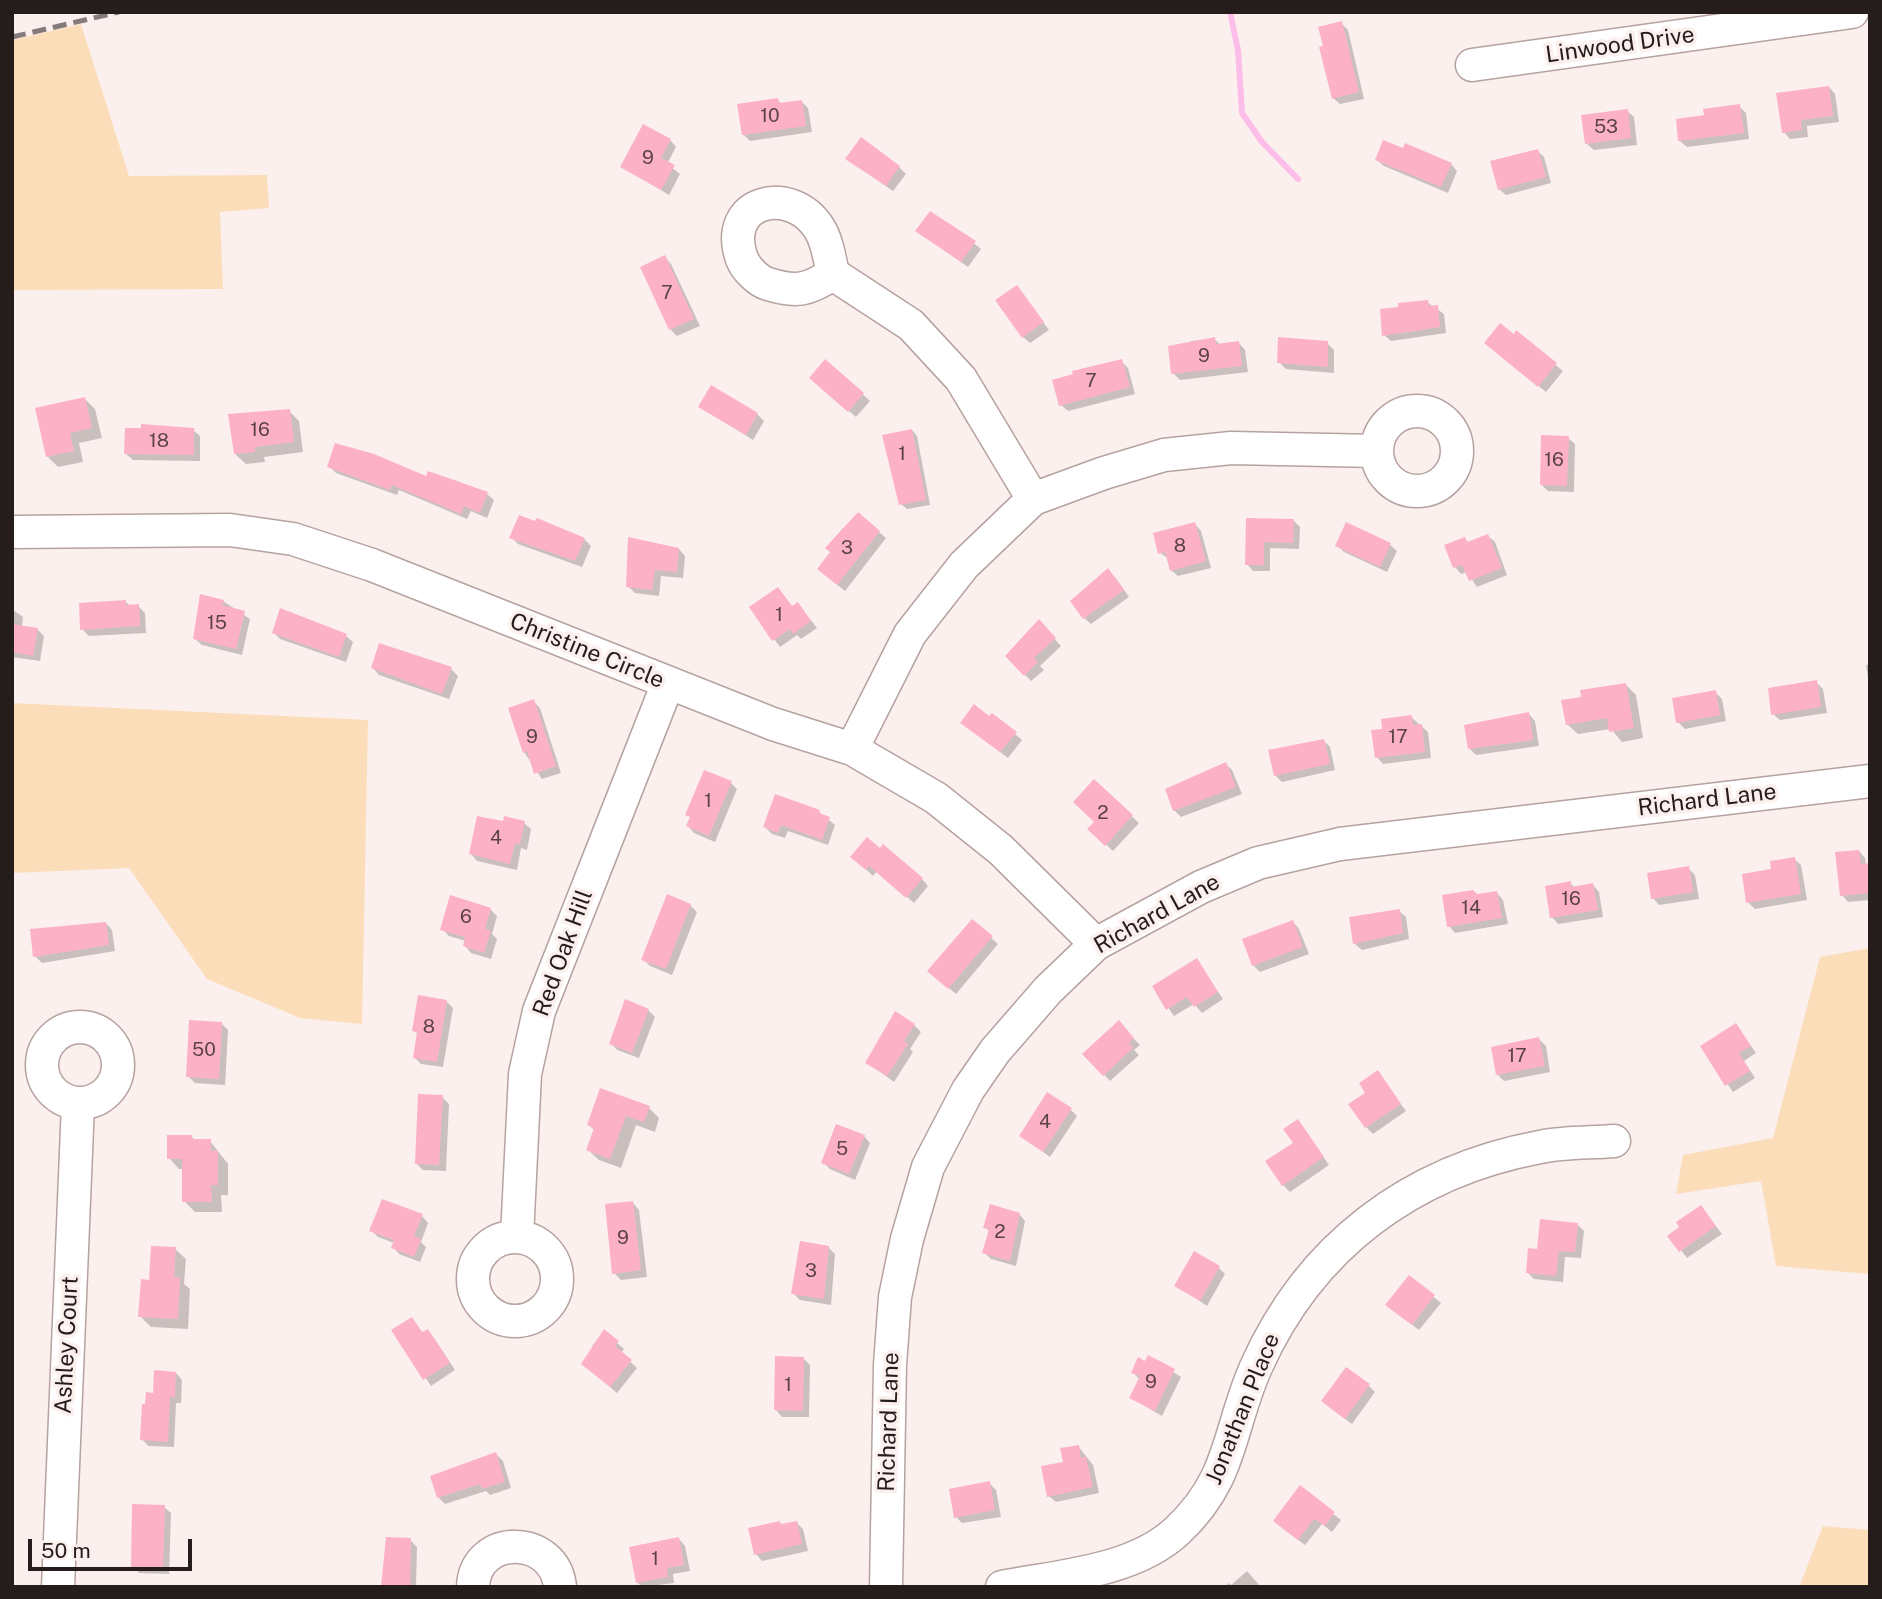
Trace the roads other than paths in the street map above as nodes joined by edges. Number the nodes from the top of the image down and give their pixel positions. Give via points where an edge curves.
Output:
1 (1852, 12) edge
2 (1472, 65) dead end
3 (833, 274) dead end
4 (1377, 451) dead end
5 (1033, 499) junction
6 (12, 531) edge
7 (668, 683) junction
8 (852, 749) junction
9 (1870, 781) edge
10 (1096, 944) junction
11 (78, 1104) dead end
12 (1614, 1141) dead end
13 (517, 1237) dead end
14 (58, 1587) edge
15 (473, 1587) edge
16 (559, 1587) edge
17 (886, 1587) edge
18 (1002, 1587) edge

1 - 2 street, Linwood Drive
3 - 5 street via 911,325 961,379
4 - 5 street via 1231,448 1164,455
5 - 8 street via 964,565 910,634
6 - 7 street, Christine Circle via 230,530 293,540 372,565
7 - 8 street, Christine Circle
7 - 13 street, Red Oak Hill via 539,1011 525,1073
8 - 10 street, Christine Circle via 936,798 1001,849
9 - 10 street, Richard Lane via 1340,844 1258,863 1201,887
10 - 17 street, Richard Lane via 995,1051 968,1090 928,1167 906,1239 895,1297
11 - 14 street, Ashley Court
12 - 18 street, Jonathan Place via 1542,1147 1474,1164 1387,1206 1343,1242 1278,1324 1255,1369 1218,1478 1175,1533 1111,1565
15 - 16 street via 486,1557 513,1545 542,1553 552,1564

